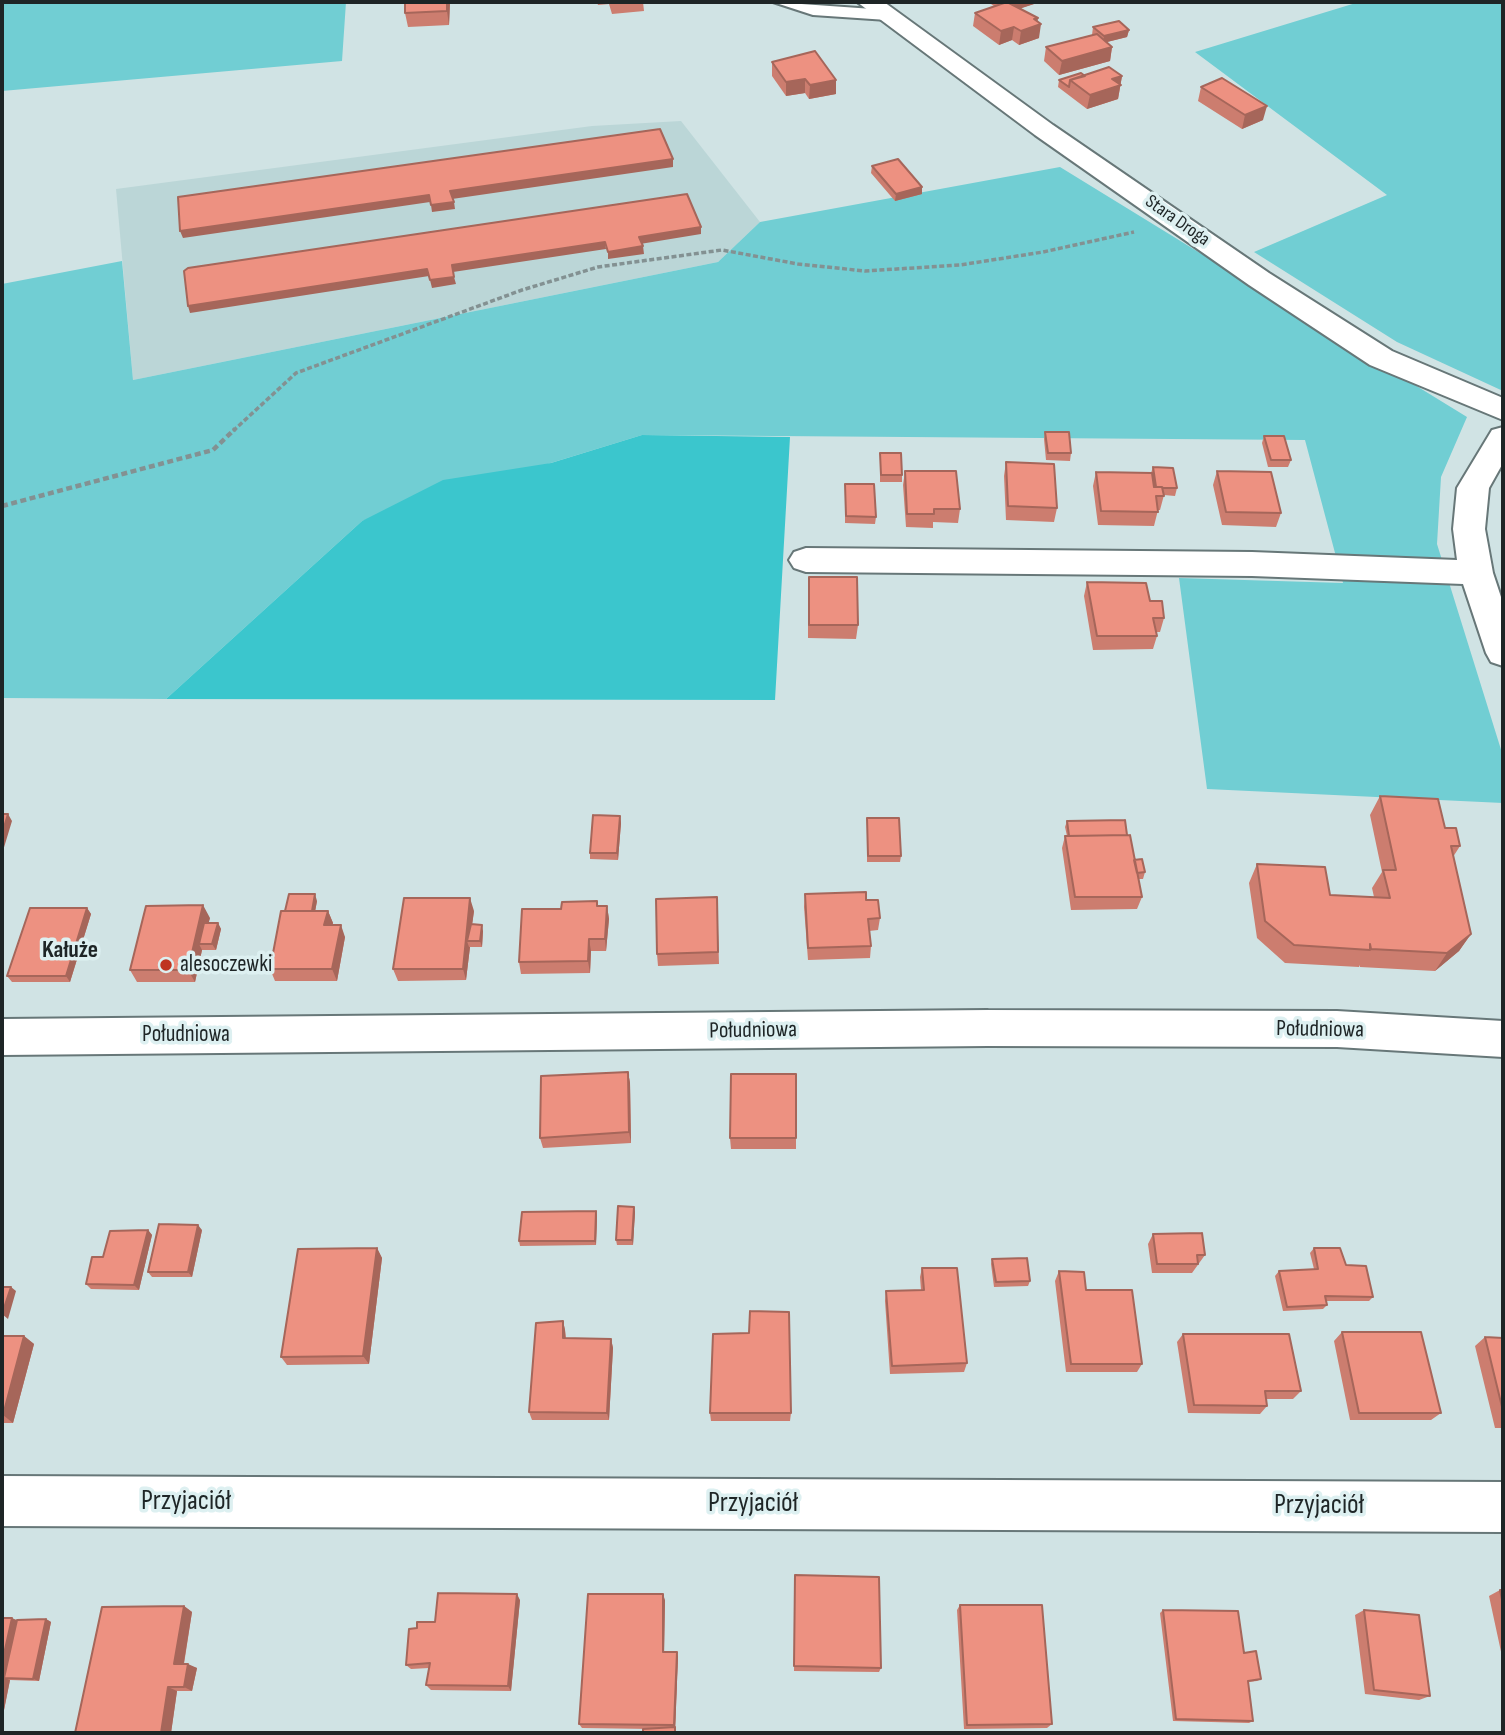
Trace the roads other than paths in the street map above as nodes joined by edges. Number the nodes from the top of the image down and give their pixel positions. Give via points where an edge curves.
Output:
1 (781, 2) edge
2 (878, 8) edge
3 (1503, 410) edge
4 (1503, 437) edge
5 (806, 560) dead end
6 (1476, 573) junction
7 (1503, 653) edge
8 (2, 1037) edge
9 (1503, 1039) edge
10 (2, 1501) edge
11 (1503, 1507) edge

1 - 2 lane via 813,10
2 - 3 street, Stara Droga via 1259,279 1381,358
4 - 6 street via 1473,488 1469,528
5 - 6 street via 1252,564
6 - 7 street
8 - 9 street, Południowa via 1016,1028 1338,1029
10 - 11 street, Przyjaciół

